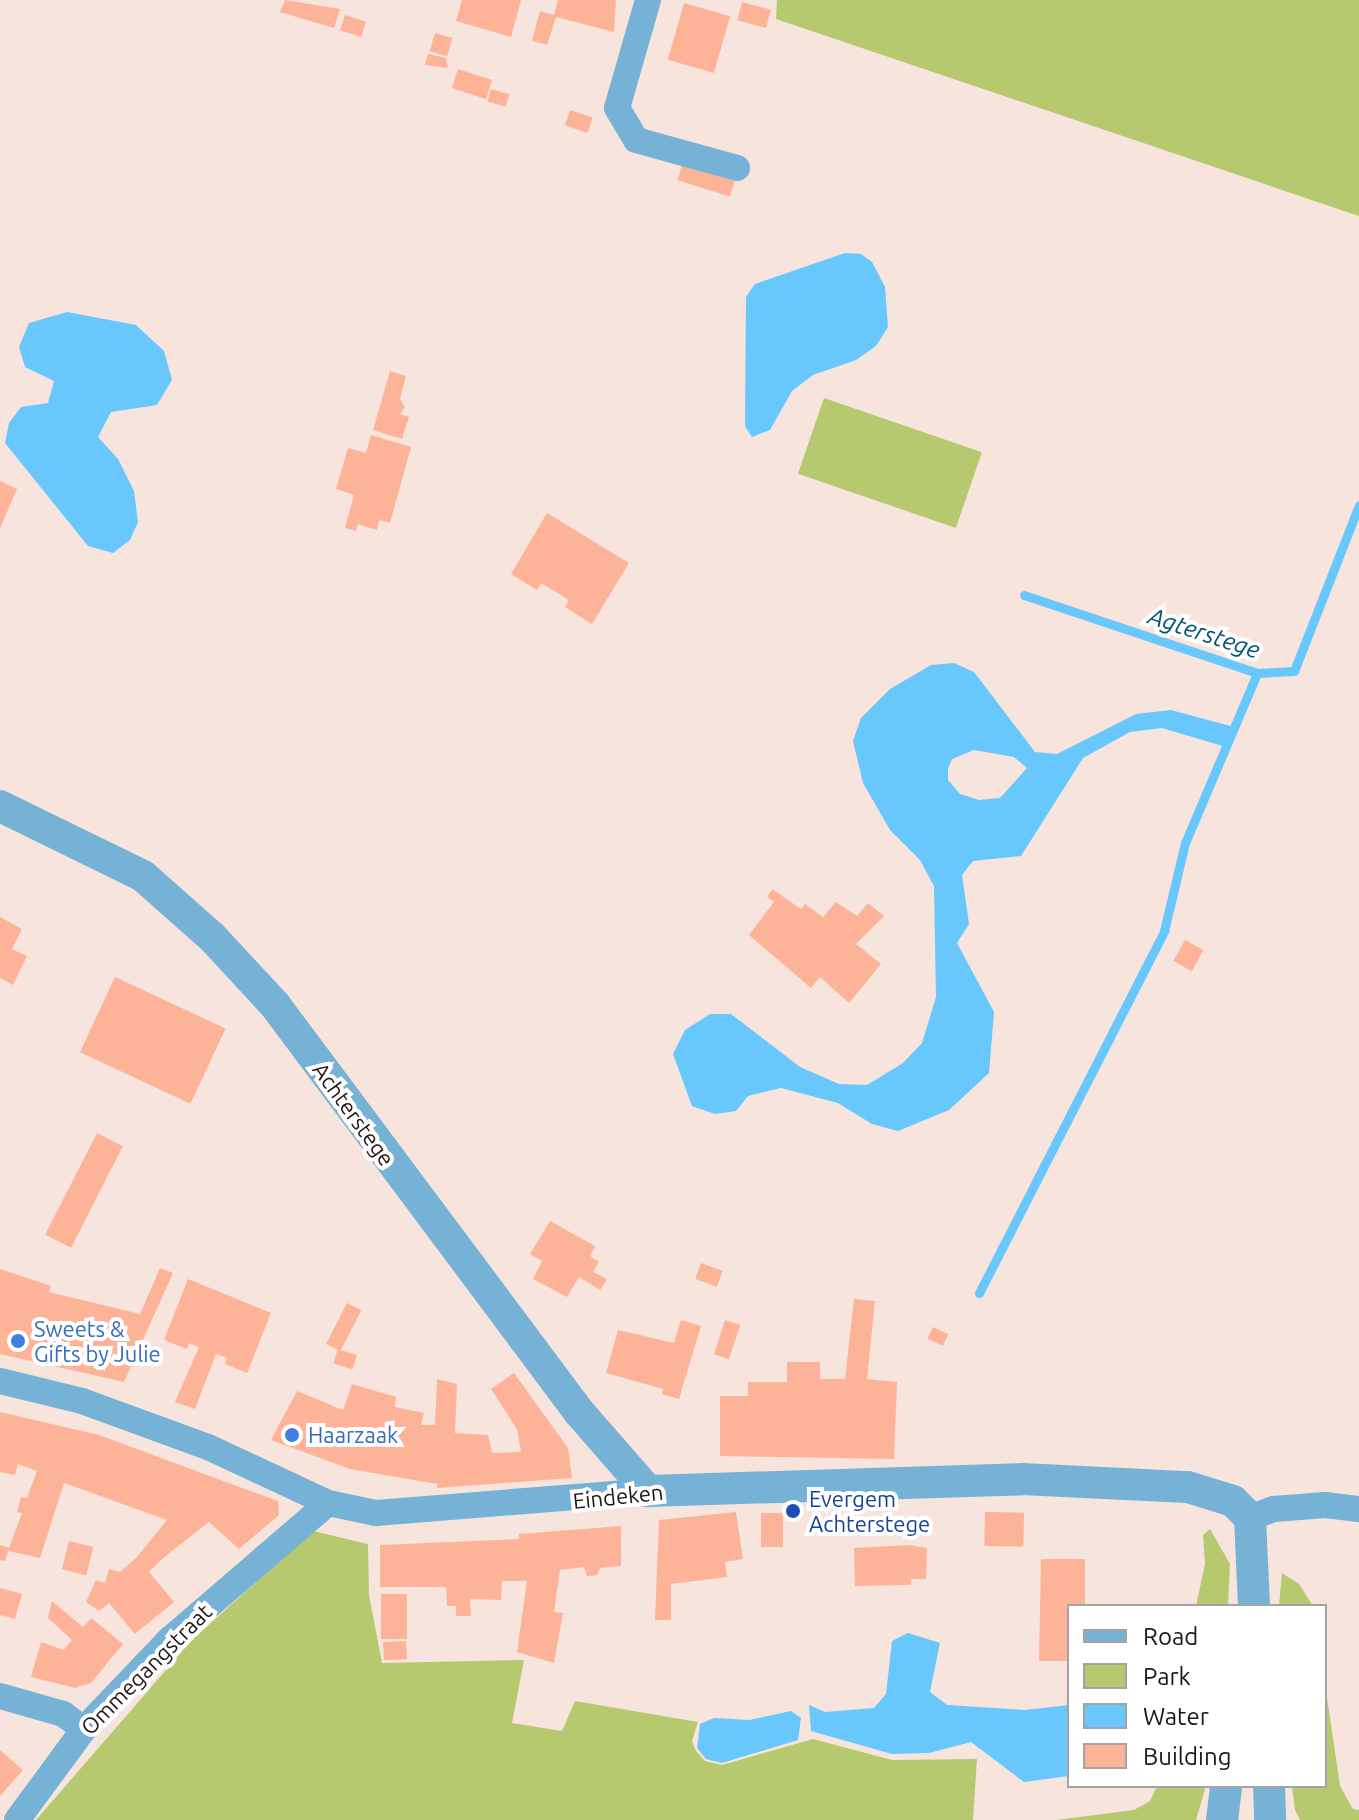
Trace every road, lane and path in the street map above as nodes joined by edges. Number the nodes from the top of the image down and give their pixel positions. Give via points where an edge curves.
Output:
1 (648, 0) edge
2 (737, 168) dead end
3 (0, 806) edge
4 (0, 1381) edge
5 (648, 1491) junction
6 (328, 1503) junction
7 (1359, 1509) edge
8 (1250, 1518) junction
9 (1254, 1604) edge
10 (0, 1696) edge
11 (84, 1729) junction
12 (1226, 1788) edge
13 (1269, 1788) edge
14 (17, 1820) edge
15 (1222, 1820) edge
16 (1270, 1820) edge

1 - 2 street via 617,108 636,140
3 - 5 street, Achterstege via 143,876 212,937 275,1005 579,1412
4 - 6 street, Eindeken via 82,1401 194,1442
5 - 6 street, Eindeken via 376,1513
5 - 8 street, Eindeken via 1107,1480 1213,1492 1233,1501
6 - 11 street, Ommegangstraat via 170,1639
7 - 8 street via 1274,1509
8 - 9 street
10 - 11 street via 63,1714
11 - 14 street, Ommegangstraat
12 - 15 street
13 - 16 street

